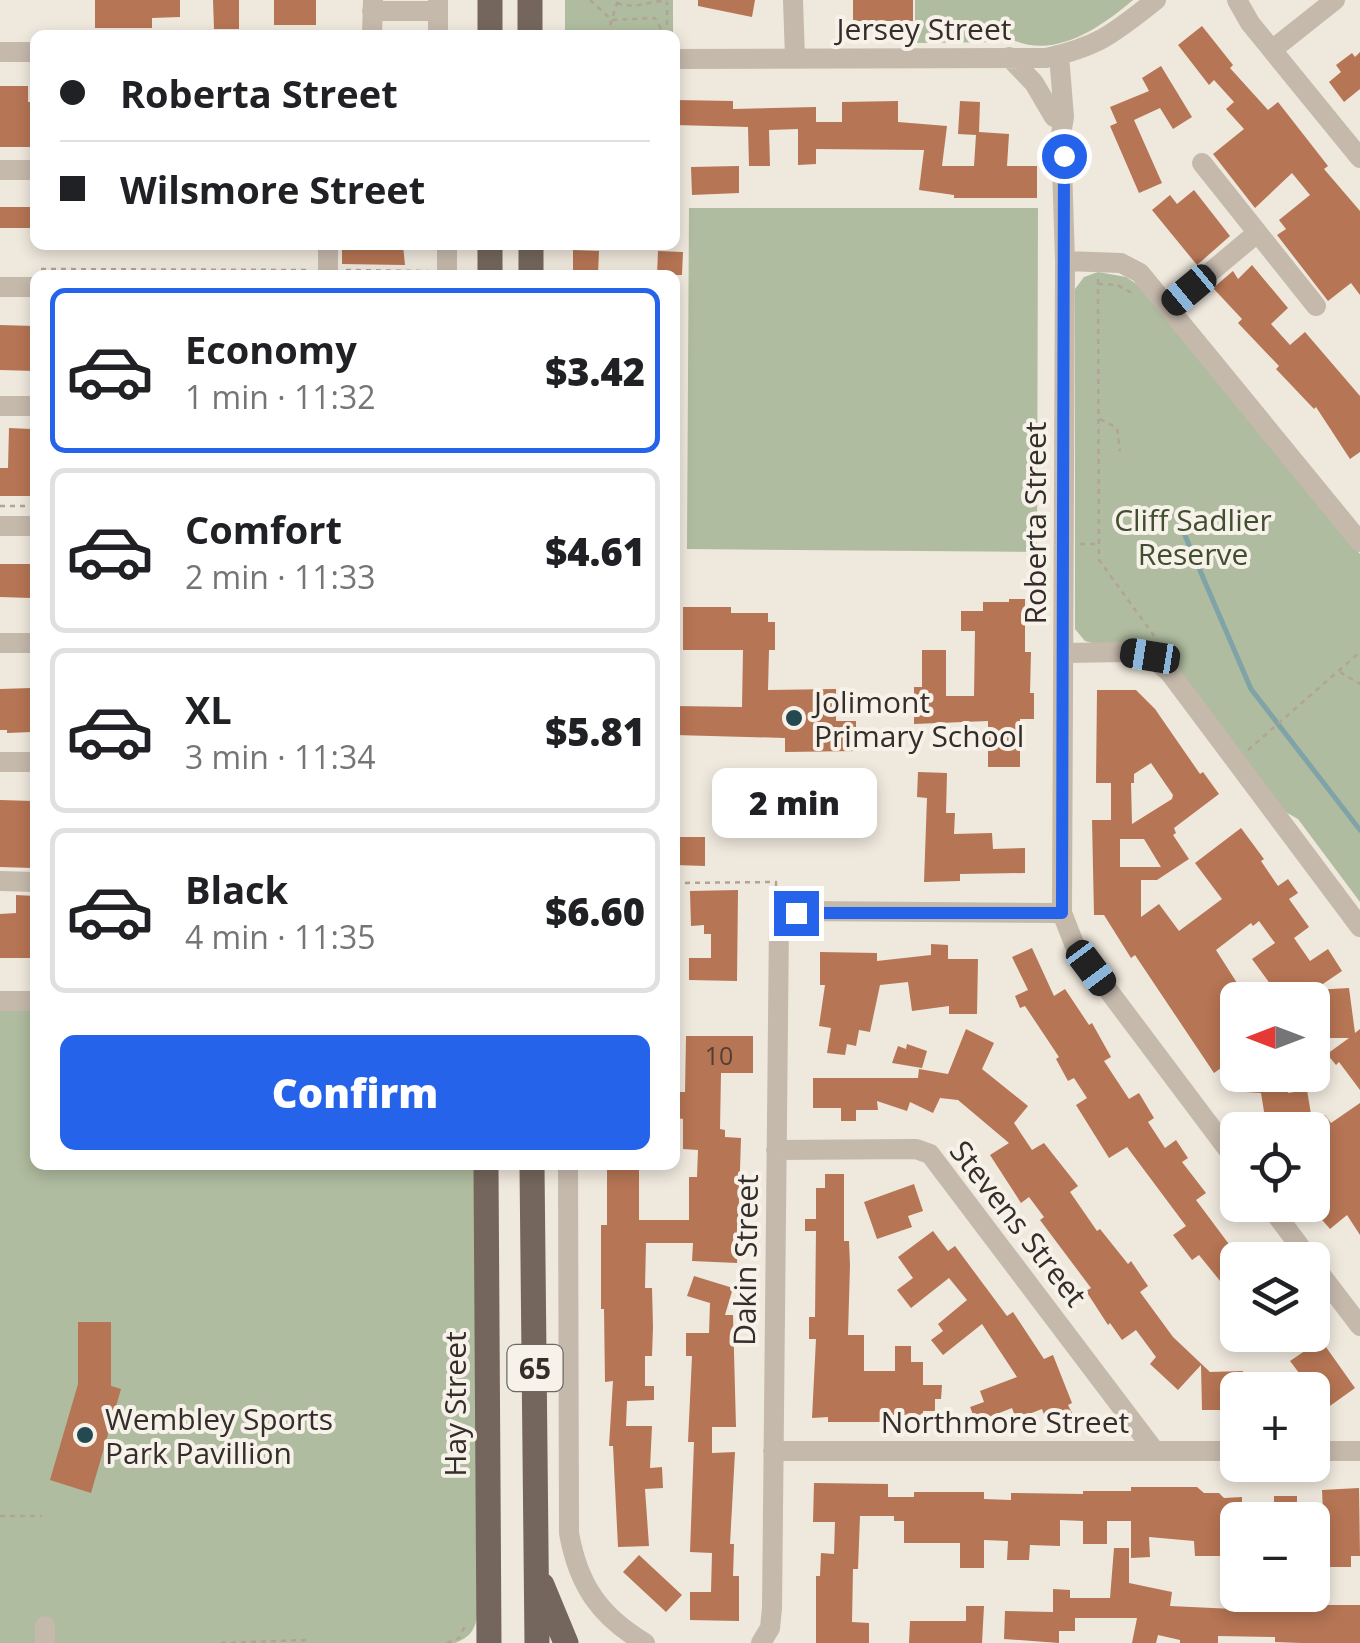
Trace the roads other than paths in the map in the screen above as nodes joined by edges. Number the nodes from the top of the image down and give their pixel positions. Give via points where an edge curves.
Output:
1 (490, 0) edge
2 (530, 0) edge
3 (794, 0) edge
4 (1156, 0) edge
5 (1223, 0) edge
6 (1237, 0) edge
7 (1335, 0) edge
8 (372, 5) edge
9 (438, 5) edge
10 (1250, 23) junction
11 (490, 30) edge
12 (530, 30) edge
13 (1272, 50) junction
14 (0, 52) edge
15 (30, 52) edge
16 (1008, 57) junction
17 (1052, 57) junction
18 (795, 58) junction
19 (680, 59) edge
20 (1058, 125) junction
21 (1360, 158) edge
22 (1202, 163) dead end
23 (0, 170) edge
24 (30, 170) edge
25 (1257, 233) junction
26 (1065, 261) junction
27 (30, 280) edge
28 (0, 288) edge
29 (1170, 306) junction
30 (1316, 306) dead end
31 (0, 406) edge
32 (30, 406) edge
33 (0, 526) edge
34 (30, 526) edge
35 (1360, 542) edge
36 (0, 643) edge
37 (30, 643) edge
38 (1064, 653) junction
39 (0, 762) edge
40 (30, 762) edge
41 (0, 882) edge
42 (30, 882) edge
43 (1062, 913) junction
44 (1360, 928) edge
45 (0, 1000) edge
46 (30, 1001) edge
47 (1220, 1139) edge
48 (776, 1150) junction
49 (486, 1170) edge
50 (532, 1170) edge
51 (568, 1170) edge
52 (1282, 1222) edge
53 (1297, 1242) edge
54 (1330, 1285) edge
55 (1360, 1326) edge
56 (1154, 1450) junction
57 (773, 1451) junction
58 (1220, 1451) edge
59 (1330, 1451) edge
60 (1360, 1451) edge
61 (537, 1571) junction
62 (477, 1640) edge
63 (537, 1643) edge
64 (566, 1643) edge
65 (644, 1643) edge
66 (761, 1643) edge

1 - 11 main road
2 - 12 main road
3 - 18 street
4 - 17 street, Jersey Street via 1095,45
5 - 10 street
6 - 10 street
7 - 13 street
8 - 9 street
10 - 13 street
13 - 21 street
14 - 15 street
16 - 17 street, Jersey Street
16 - 18 street, Jersey Street
16 - 20 street via 1034,83
17 - 20 street, Roberta Street via 1064,117
18 - 19 street, Jersey Street
20 - 26 street, Roberta Street
22 - 25 street
23 - 24 street
25 - 29 street
25 - 30 street
26 - 29 street via 1129,266
26 - 38 street, Roberta Street
27 - 28 street
29 - 35 street
31 - 32 street
33 - 34 street
36 - 37 street
38 - 43 street, Roberta Street
38 - 44 street via 1150,656 1170,674
39 - 40 street
41 - 42 street
43 - 47 street via 1075,946
43 - 48 street, Dakin Street via 780,908
45 - 46 street
48 - 56 street, Stevens Street via 930,1154
48 - 57 street, Dakin Street
49 - 62 main road, Hay Street / 65
50 - 61 main road, 65
51 - 65 street via 569,1532 590,1596
52 - 53 street
54 - 55 street
56 - 57 street, Northmore Street
56 - 58 street, Northmore Street
57 - 66 street, Dakin Street via 772,1608
59 - 60 street
61 - 63 main road, 65
61 - 64 main road

